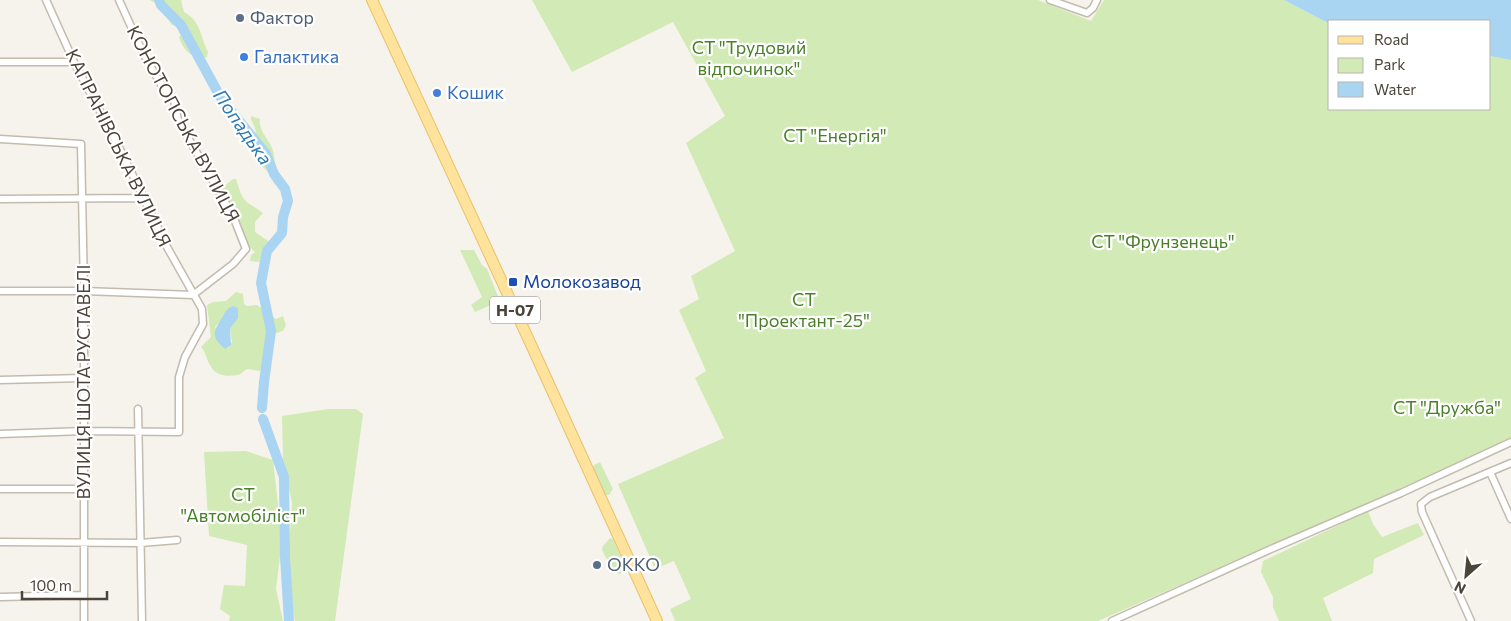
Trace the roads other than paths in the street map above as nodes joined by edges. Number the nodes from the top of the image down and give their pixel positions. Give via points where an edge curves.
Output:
1 (46, 0) edge
2 (119, 0) edge
3 (372, 0) edge
4 (1050, 0) edge
5 (1098, 0) edge
6 (0, 62) edge
7 (74, 62) junction
8 (0, 139) edge
9 (143, 198) junction
10 (0, 199) edge
11 (83, 199) junction
12 (0, 291) edge
13 (84, 291) junction
14 (193, 295) junction
15 (84, 378) junction
16 (0, 380) edge
17 (138, 409) dead end
18 (84, 432) junction
19 (138, 432) junction
20 (0, 434) edge
21 (1511, 442) edge
22 (1511, 463) edge
23 (1490, 472) junction
24 (0, 489) edge
25 (85, 489) junction
26 (1511, 520) edge
27 (177, 540) dead end
28 (0, 542) edge
29 (85, 542) junction
30 (141, 543) junction
31 (84, 595) junction
32 (0, 597) edge
33 (84, 621) edge
34 (142, 621) edge
35 (656, 621) edge
36 (1112, 621) edge
37 (1471, 621) edge

1 - 7 street, КАПРАНІВСЬКА ВУЛИЦЯ
2 - 14 street, КОНОТОПСЬКА ВУЛИЦЯ via 144,54 174,100 178,120 233,216 246,249 233,264
3 - 35 main road, Н-07
4 - 5 street via 1087,13
6 - 7 street
7 - 9 street, КАПРАНІВСЬКА ВУЛИЦЯ
8 - 11 street, ВУЛИЦЯ ШОТА РУСТАВЕЛІ via 81,144
9 - 11 street
9 - 14 street, КАПРАНІВСЬКА ВУЛИЦЯ
10 - 11 street
11 - 13 street, ВУЛИЦЯ ШОТА РУСТАВЕЛІ
12 - 13 street
13 - 14 street
13 - 15 street, ВУЛИЦЯ ШОТА РУСТАВЕЛІ
14 - 19 street, КАПРАНІВСЬКА ВУЛИЦЯ via 202,309 203,324 185,357 179,377 180,432
15 - 16 street
15 - 18 street, ВУЛИЦЯ ШОТА РУСТАВЕЛІ
17 - 19 street
18 - 19 street
18 - 20 street
18 - 25 street, ВУЛИЦЯ ШОТА РУСТАВЕЛІ
19 - 30 street
21 - 36 street
22 - 23 street
23 - 26 street
23 - 37 street via 1430,497 1421,504
24 - 25 street
25 - 29 street, ВУЛИЦЯ ШОТА РУСТАВЕЛІ
27 - 30 street
28 - 29 street
29 - 30 street
29 - 31 street, ВУЛИЦЯ ШОТА РУСТАВЕЛІ
30 - 34 street
31 - 32 street
31 - 33 street, ВУЛИЦЯ ШОТА РУСТАВЕЛІ

